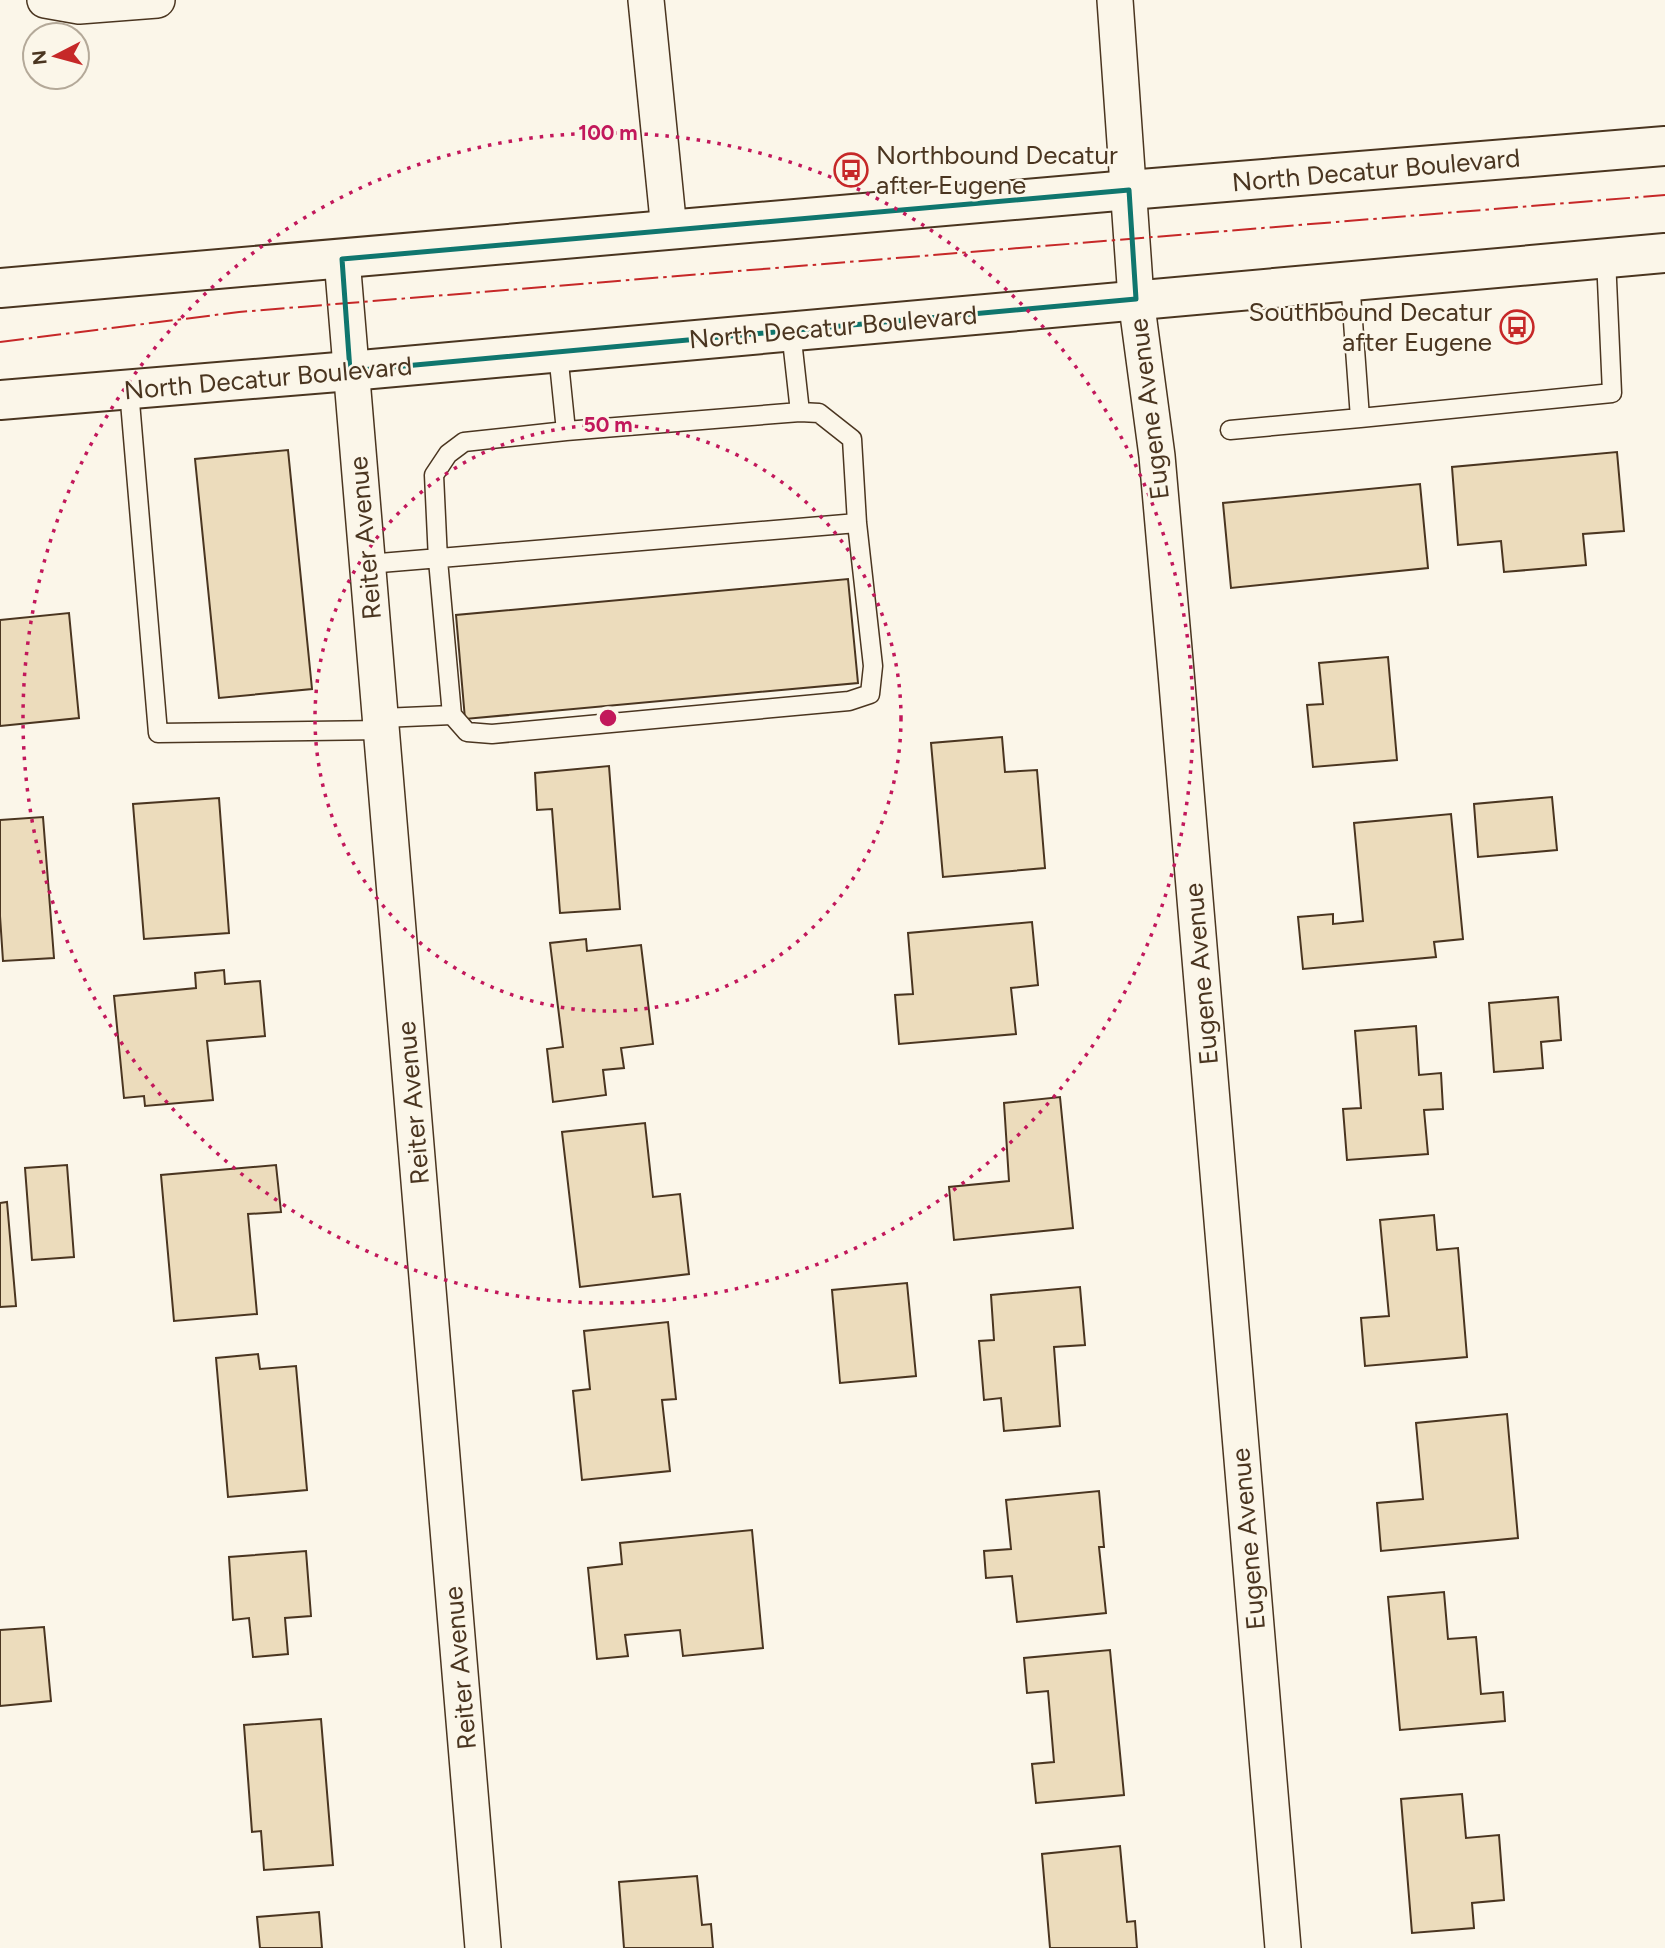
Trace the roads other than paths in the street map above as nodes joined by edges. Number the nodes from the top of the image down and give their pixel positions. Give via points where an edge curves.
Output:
1 (45, 0) edge
2 (157, 0) edge
3 (646, 0) edge
4 (1115, 0) edge
5 (1665, 146) edge
6 (1129, 190) junction
7 (669, 230) junction
8 (1665, 253) edge
9 (1606, 258) junction
10 (342, 259) junction
11 (1350, 281) junction
12 (0, 288) edge
13 (1136, 299) junction
14 (791, 331) junction
15 (558, 353) junction
16 (350, 371) junction
17 (129, 390) junction
18 (0, 400) edge
19 (800, 412) junction
20 (1360, 418) junction
21 (1230, 430) dead end
22 (566, 431) junction
23 (857, 523) junction
24 (438, 560) junction
25 (368, 564) junction
26 (452, 715) junction
27 (382, 724) junction
28 (483, 1948) edge
29 (1283, 1948) edge

1 - 2 street via 79,6
3 - 7 street
4 - 6 street, Eugene Avenue
5 - 6 main road, North Decatur Boulevard
6 - 7 main road, North Decatur Boulevard
6 - 13 street, Eugene Avenue
7 - 10 main road, North Decatur Boulevard
8 - 9 main road, North Decatur Boulevard
9 - 11 main road, North Decatur Boulevard
9 - 20 lane via 1612,393
10 - 12 main road, North Decatur Boulevard
10 - 16 street, Reiter Avenue
11 - 13 main road, North Decatur Boulevard
11 - 20 lane
13 - 14 main road, North Decatur Boulevard
13 - 29 street, Eugene Avenue via 1157,456
14 - 15 main road, North Decatur Boulevard
14 - 19 lane
15 - 16 main road, North Decatur Boulevard
15 - 22 lane
16 - 17 main road, North Decatur Boulevard
16 - 25 street, Reiter Avenue
17 - 18 main road, North Decatur Boulevard
17 - 27 lane via 158,733
19 - 22 lane
19 - 23 lane via 819,414 852,439
20 - 21 lane
22 - 24 lane via 464,442 448,454 434,475
23 - 24 lane
23 - 26 lane via 873,666 870,694 849,701 492,734 467,732
24 - 25 lane
24 - 26 lane
25 - 27 street, Reiter Avenue
26 - 27 lane
27 - 28 street, Reiter Avenue

